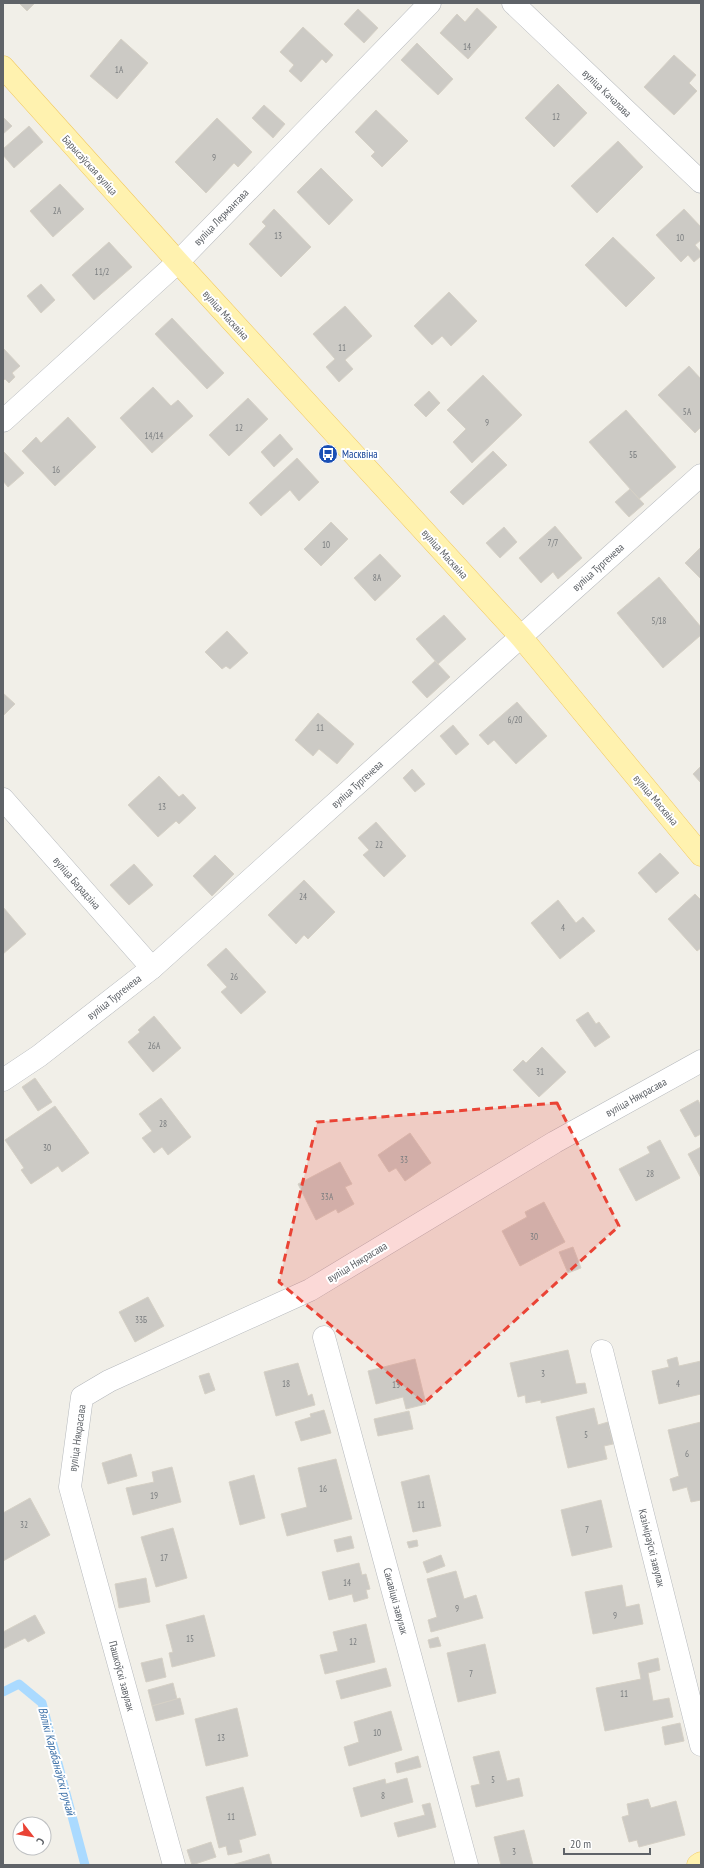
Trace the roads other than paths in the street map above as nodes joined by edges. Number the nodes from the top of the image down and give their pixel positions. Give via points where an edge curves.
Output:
1 (430, 3) edge
2 (513, 3) edge
3 (3, 67) edge
4 (701, 182) edge
5 (178, 262) junction
6 (3, 421) edge
7 (701, 475) edge
8 (521, 637) junction
9 (3, 799) edge
10 (701, 854) edge
11 (152, 968) junction
12 (701, 1061) edge
13 (3, 1080) edge
14 (324, 1337) dead end
15 (602, 1350) dead end
16 (70, 1488) joint
17 (701, 1745) edge
18 (701, 1863) edge
19 (174, 1865) edge
20 (467, 1865) edge
21 (698, 1865) edge

1 - 5 street, вуліца Лермантава
2 - 4 street, вуліца Качалава
3 - 5 main road, Барысаўская вуліца
5 - 6 street, вуліца Лермантава
5 - 8 main road, вуліца Масквіна
7 - 8 street, вуліца Тургенева
8 - 10 main road, вуліца Масквіна
8 - 11 street, вуліца Тургенева
9 - 11 street, вуліца Барадзіна
11 - 13 street, вуліца Тургенева via 39,1056
12 - 16 street, вуліца Някрасава via 554,1142 310,1290 109,1381 82,1397
14 - 20 street, Сакавіцкі завулак
15 - 17 street, Казіміраўскі завулак
16 - 19 street, Пашкоўскі завулак
18 - 21 main road

